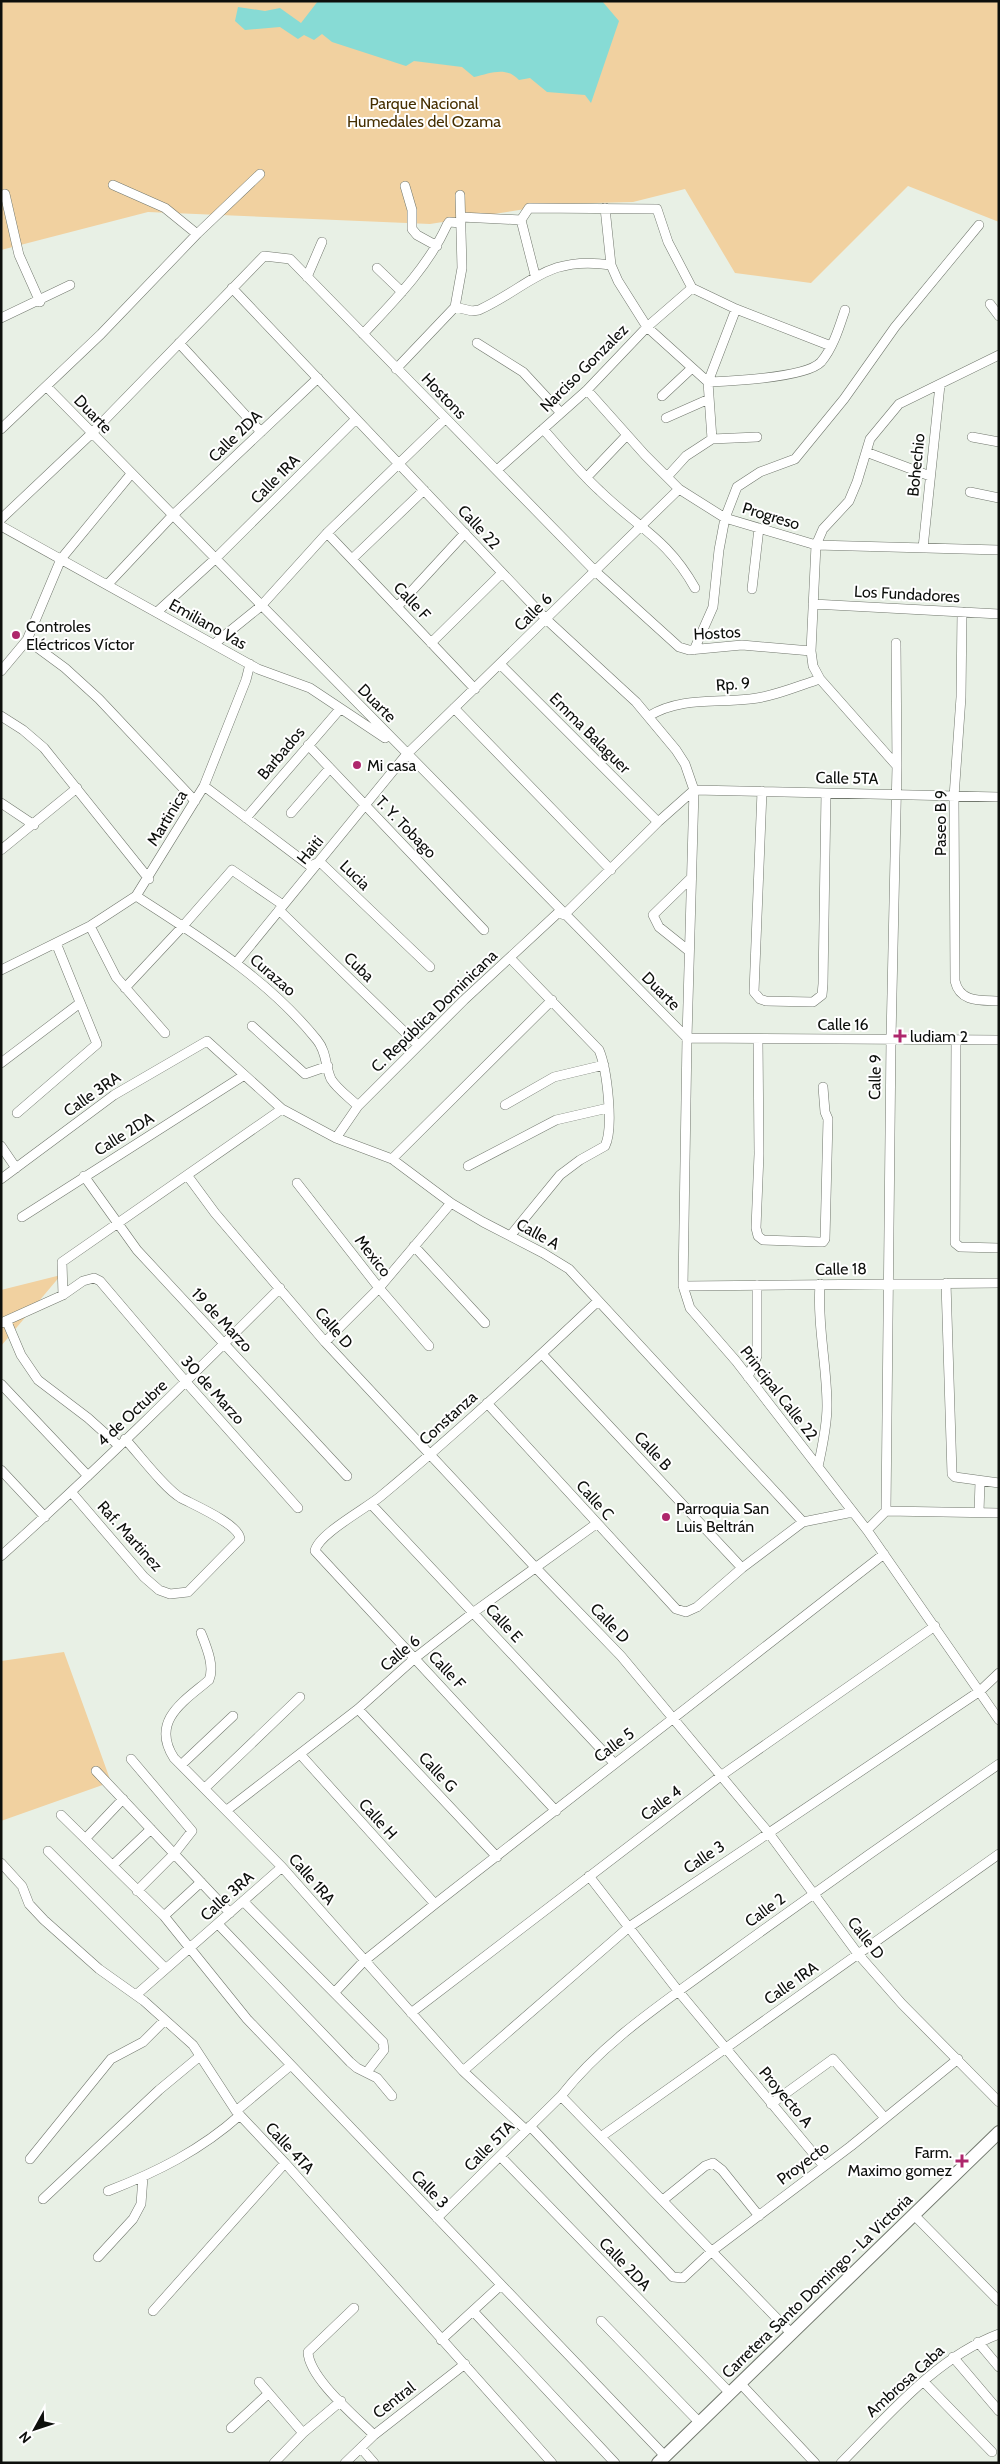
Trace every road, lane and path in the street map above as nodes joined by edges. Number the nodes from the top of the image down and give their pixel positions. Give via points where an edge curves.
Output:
1 (260, 174) dead end
2 (113, 185) dead end
3 (405, 186) dead end
4 (6, 194) dead end
5 (460, 195) dead end
6 (605, 208) junction
7 (461, 220) junction
8 (521, 220) junction
9 (979, 225) dead end
10 (197, 234) junction
11 (322, 242) dead end
12 (437, 246) junction
13 (611, 265) junction
14 (377, 268) dead end
15 (535, 275) junction
16 (307, 277) junction
17 (70, 285) dead end
18 (232, 288) junction
19 (692, 288) junction
20 (402, 292) junction
21 (40, 302) junction
22 (990, 304) dead end
23 (455, 307) junction
24 (736, 310) junction
25 (845, 310) dead end
26 (999, 316) edge
27 (1, 318) edge
28 (647, 327) junction
29 (363, 334) junction
30 (179, 343) junction
31 (477, 343) dead end
32 (831, 346) junction
33 (999, 355) edge
34 (692, 368) junction
35 (396, 369) junction
36 (318, 378) junction
37 (708, 382) junction
38 (940, 385) junction
39 (47, 387) junction
40 (587, 390) junction
41 (662, 396) dead end
42 (709, 399) junction
43 (561, 413) junction
44 (666, 418) dead end
45 (356, 419) junction
46 (445, 419) junction
47 (1, 429) edge
48 (543, 429) junction
49 (261, 432) junction
50 (91, 434) junction
51 (627, 435) junction
52 (757, 437) dead end
53 (972, 437) dead end
54 (712, 439) junction
55 (999, 442) edge
56 (866, 452) junction
57 (399, 464) junction
58 (497, 470) junction
59 (131, 474) junction
60 (930, 476) junction
61 (587, 477) junction
62 (667, 477) junction
63 (679, 489) junction
64 (424, 490) junction
65 (970, 492) dead end
66 (999, 498) edge
67 (172, 516) junction
68 (725, 518) junction
69 (1, 519) edge
70 (642, 525) junction
71 (1, 526) edge
72 (759, 528) junction
73 (327, 533) junction
74 (465, 533) junction
75 (816, 545) junction
76 (923, 548) junction
77 (999, 550) edge
78 (61, 559) junction
79 (352, 559) junction
80 (215, 560) junction
81 (595, 571) junction
82 (502, 573) junction
83 (108, 584) junction
84 (696, 588) dead end
85 (752, 589) dead end
86 (814, 604) junction
87 (260, 606) junction
88 (397, 607) junction
89 (157, 612) junction
90 (962, 612) junction
91 (999, 614) edge
92 (547, 620) junction
93 (27, 640) junction
94 (431, 643) junction
95 (896, 643) dead end
96 (214, 644) junction
97 (694, 650) junction
98 (811, 651) junction
99 (250, 664) junction
100 (501, 665) junction
101 (1, 671) edge
102 (820, 679) junction
103 (475, 689) junction
104 (340, 708) junction
105 (454, 708) junction
106 (1, 716) edge
107 (649, 716) junction
108 (308, 744) junction
109 (400, 747) junction
110 (406, 755) junction
111 (897, 766) junction
112 (330, 768) junction
113 (204, 786) junction
114 (77, 788) junction
115 (694, 790) junction
116 (762, 791) junction
117 (826, 793) junction
118 (894, 794) junction
119 (954, 797) junction
120 (999, 797) edge
121 (195, 801) junction
122 (1, 803) edge
123 (364, 806) junction
124 (291, 813) dead end
125 (246, 818) junction
126 (658, 822) junction
127 (34, 825) junction
128 (1, 850) edge
129 (320, 862) junction
130 (611, 870) junction
131 (149, 878) junction
132 (691, 878) junction
133 (136, 896) junction
134 (281, 907) junction
135 (562, 913) junction
136 (90, 926) junction
137 (183, 926) junction
138 (484, 930) dead end
139 (56, 943) junction
140 (689, 952) junction
141 (510, 958) junction
142 (236, 963) junction
143 (430, 968) dead end
144 (1, 970) edge
145 (125, 988) junction
146 (552, 1000) junction
147 (999, 1001) edge
148 (80, 1003) junction
149 (252, 1026) dead end
150 (165, 1033) dead end
151 (687, 1038) junction
152 (758, 1039) junction
153 (891, 1039) junction
154 (956, 1040) junction
155 (999, 1040) edge
156 (205, 1042) joint
157 (418, 1045) junction
158 (1, 1064) edge
159 (604, 1065) junction
160 (328, 1066) junction
161 (243, 1076) junction
162 (823, 1087) dead end
163 (505, 1105) dead end
164 (358, 1106) junction
165 (608, 1108) junction
166 (282, 1109) junction
167 (18, 1113) dead end
168 (336, 1138) junction
169 (1, 1146) edge
170 (392, 1159) junction
171 (468, 1166) dead end
172 (16, 1168) junction
173 (187, 1175) junction
174 (84, 1176) junction
175 (1, 1180) edge
176 (297, 1183) dead end
177 (451, 1202) junction
178 (22, 1217) dead end
179 (118, 1222) junction
180 (511, 1235) junction
181 (414, 1246) junction
182 (999, 1248) edge
183 (888, 1283) junction
184 (946, 1283) junction
185 (999, 1283) edge
186 (820, 1284) junction
187 (757, 1285) junction
188 (683, 1286) junction
189 (280, 1288) junction
190 (379, 1288) junction
191 (63, 1295) junction
192 (598, 1301) junction
193 (4, 1322) edge
194 (485, 1323) dead end
195 (325, 1342) junction
196 (224, 1344) junction
197 (429, 1346) dead end
198 (542, 1354) junction
199 (748, 1377) junction
200 (186, 1382) junction
201 (1, 1384) edge
202 (487, 1403) junction
203 (122, 1442) junction
204 (430, 1455) junction
205 (818, 1467) junction
206 (1, 1470) edge
207 (88, 1476) junction
208 (347, 1476) dead end
209 (980, 1482) junction
210 (999, 1483) edge
211 (72, 1493) junction
212 (371, 1504) junction
213 (298, 1508) dead end
214 (886, 1511) junction
215 (853, 1512) junction
216 (979, 1512) junction
217 (999, 1513) edge
218 (45, 1517) junction
219 (803, 1522) junction
220 (596, 1524) junction
221 (867, 1530) junction
222 (316, 1551) joint
223 (884, 1554) junction
224 (1, 1556) edge
225 (534, 1567) junction
226 (742, 1568) junction
227 (474, 1612) junction
228 (935, 1626) junction
229 (201, 1633) dead end
230 (415, 1658) junction
231 (999, 1673) edge
232 (980, 1691) junction
233 (300, 1697) dead end
234 (358, 1709) junction
235 (233, 1716) dead end
236 (675, 1719) junction
237 (999, 1720) edge
238 (300, 1754) junction
239 (131, 1760) dead end
240 (614, 1763) junction
241 (999, 1764) edge
242 (182, 1765) junction
243 (96, 1770) dead end
244 (722, 1775) junction
245 (205, 1788) junction
246 (123, 1799) junction
247 (227, 1810) junction
248 (556, 1810) junction
249 (61, 1815) dead end
250 (151, 1829) junction
251 (768, 1832) junction
252 (86, 1838) junction
253 (48, 1852) dead end
254 (174, 1854) junction
255 (999, 1854) edge
256 (497, 1857) junction
257 (1, 1863) edge
258 (113, 1865) junction
259 (282, 1867) junction
260 (589, 1876) junction
261 (201, 1882) junction
262 (137, 1891) junction
263 (814, 1893) junction
264 (243, 1901) junction
265 (435, 1904) junction
266 (230, 1913) junction
267 (164, 1916) junction
268 (218, 1924) junction
269 (629, 1926) junction
270 (192, 1948) junction
271 (858, 1954) junction
272 (364, 1961) junction
273 (165, 1968) junction
274 (335, 1992) junction
275 (679, 1992) junction
276 (136, 1995) junction
277 (411, 2013) junction
278 (165, 2020) junction
279 (725, 2048) junction
280 (200, 2056) junction
281 (958, 2059) junction
282 (291, 2065) junction
283 (463, 2071) junction
284 (367, 2072) junction
285 (392, 2096) dead end
286 (561, 2096) junction
287 (999, 2102) edge
288 (771, 2104) junction
289 (238, 2113) junction
290 (885, 2118) junction
291 (528, 2128) junction
292 (999, 2132) edge
293 (602, 2136) junction
294 (500, 2156) junction
295 (30, 2158) dead end
296 (285, 2163) junction
297 (824, 2165) junction
298 (143, 2177) junction
299 (108, 2191) dead end
300 (43, 2199) dead end
301 (663, 2200) junction
302 (759, 2216) junction
303 (914, 2216) junction
304 (437, 2218) junction
305 (712, 2250) junction
306 (98, 2257) dead end
307 (501, 2285) junction
308 (999, 2301) edge
309 (354, 2308) dead end
310 (473, 2310) junction
311 (153, 2311) dead end
312 (601, 2321) dead end
313 (791, 2333) junction
314 (999, 2334) edge
315 (442, 2340) junction
316 (978, 2342) junction
317 (953, 2357) junction
318 (465, 2364) junction
319 (999, 2367) edge
320 (259, 2382) dead end
321 (924, 2382) junction
322 (740, 2383) junction
323 (730, 2393) junction
324 (268, 2394) junction
325 (341, 2401) junction
326 (999, 2411) edge
327 (699, 2422) junction
328 (231, 2428) dead end
329 (304, 2433) junction
330 (374, 2435) junction
331 (361, 2448) junction
332 (992, 2452) dead end
333 (661, 2459) edge
334 (274, 2463) edge
335 (345, 2463) edge
336 (374, 2463) edge
337 (552, 2463) edge
338 (615, 2463) edge
339 (815, 2463) edge
340 (841, 2463) edge

1 - 10 street
2 - 10 street via 165,208
3 - 12 street via 412,210 412,229
4 - 21 street via 19,256
5 - 7 street
6 - 8 street via 529,208
6 - 13 street
6 - 19 street via 657,209 668,242
7 - 8 street
7 - 12 street via 446,225
7 - 23 street via 462,268
8 - 15 street
9 - 68 street via 795,459 760,472 740,484
10 - 39 street
11 - 16 street
12 - 20 street
13 - 15 street via 576,262
13 - 28 street
14 - 20 street
15 - 23 street via 479,310
16 - 18 street, Hostons via 290,259 264,256
16 - 29 street, Hostons
17 - 21 street
18 - 30 street
18 - 36 street, Calle 22
19 - 24 street
19 - 28 street, Narciso Gonzalez
20 - 29 street
21 - 27 street
22 - 26 street
23 - 35 street
24 - 32 street
24 - 37 street
25 - 32 street
28 - 34 street
28 - 40 street, Narciso Gonzalez
29 - 35 street, Hostons
30 - 49 street
30 - 50 street
31 - 43 street via 524,372
32 - 37 street via 820,364 801,373
33 - 38 street
34 - 37 street
34 - 41 street
35 - 46 street, Hostons
36 - 45 street, Calle 22
36 - 49 street, Calle 2DA
37 - 42 street
38 - 56 street via 899,404 870,438
38 - 60 street, Bohechio
39 - 47 street
39 - 50 street, Duarte
40 - 43 street, Narciso Gonzalez
40 - 51 street, Progreso
42 - 44 street
42 - 54 street
43 - 48 street, Narciso Gonzalez
45 - 57 street, Calle 22
45 - 80 street, Calle 1RA
46 - 57 street
46 - 58 street, Hostons
48 - 58 street, Narciso Gonzalez
48 - 61 street
49 - 67 street, Calle 2DA
50 - 59 street, Duarte
50 - 69 street
51 - 61 street
51 - 62 street, Progreso
52 - 54 street
53 - 55 street
54 - 62 street via 686,456
56 - 60 street
56 - 75 street via 849,501 823,529
57 - 64 street, Calle 22
57 - 73 street
58 - 81 street, Hostons
59 - 67 street, Duarte
59 - 78 street
60 - 76 street, Bohechio
61 - 70 street
62 - 63 street, Progreso
63 - 68 street, Progreso
63 - 70 street, Calle 6
64 - 74 street, Calle 22
64 - 79 street
65 - 66 street
67 - 80 street, Duarte
67 - 83 street, Calle 2DA
68 - 72 street, Progreso
68 - 97 street via 713,607
70 - 81 street, Calle 6
70 - 84 street via 675,555
71 - 78 street, Emiliano Vas
72 - 75 street, Progreso
72 - 85 street
73 - 79 street, Calle F
73 - 87 street
74 - 82 street, Calle 22
74 - 88 street
75 - 76 street, Progreso
75 - 86 street
76 - 77 street, Progreso
78 - 83 street, Emiliano Vas
78 - 93 street
79 - 88 street, Calle F
80 - 87 street, Duarte
80 - 89 street, Calle 1RA
81 - 92 street, Calle 6
81 - 97 street, Hostos via 679,646
82 - 92 street, Calle 22
82 - 94 street
83 - 89 street, Emiliano Vas
86 - 90 street, Los Fundadores
86 - 98 street
87 - 96 street
87 - 109 street, Duarte
88 - 94 street, Calle F
89 - 96 street, Emiliano Vas
90 - 91 street, Los Fundadores
90 - 119 street, Paseo B 9 via 961,697
92 - 100 street, Calle 6
92 - 107 street, Calle 22
93 - 101 street
93 - 121 street via 99,699
94 - 103 street, Calle F
95 - 111 street, Calle 9
96 - 99 street, Emiliano Vas
97 - 98 street, Hostos via 742,646
98 - 102 street via 813,666
99 - 104 street, Emiliano Vas via 310,688
99 - 113 street, Martinica
100 - 103 street, Calle 6
100 - 126 street, Emma Balaguer
102 - 107 street, Rp. 9 via 750,699 672,705
102 - 111 street
103 - 105 street, Calle 6
104 - 108 street, Barbados
104 - 109 street, Emiliano Vas
105 - 110 street, Calle 6
105 - 130 street
106 - 114 street via 44,748
107 - 115 street, Calle 22 via 685,764
108 - 112 street, T. Y. Tobago
108 - 125 street, Barbados
109 - 110 street, Duarte
110 - 123 street, Haiti
110 - 135 street, Duarte
111 - 118 street, Calle 9
112 - 123 street, T. Y. Tobago
112 - 124 street
113 - 121 street, Martinica
113 - 125 street, Lucia
114 - 127 street
114 - 131 street
115 - 116 street, Calle 5TA
115 - 126 street, C. República Dominicana
115 - 132 street, Principal Calle 22
116 - 117 street, Calle 5TA
116 - 117 street via 754,992 760,1000 766,1001 813,1002 822,995
117 - 118 street, Calle 5TA
118 - 119 street, Calle 5TA
118 - 153 street, Calle 9
119 - 120 street, Calle 5TA
119 - 147 street, Paseo B 9 via 956,988 971,999
121 - 131 street, Martinica
122 - 127 street
123 - 129 street, Haiti
123 - 138 street, T. Y. Tobago
125 - 129 street, Lucia via 310,866
126 - 130 street, C. República Dominicana
127 - 128 street
129 - 134 street, Haiti
129 - 143 street, Lucia
130 - 135 street, C. República Dominicana
131 - 133 street, Martinica
132 - 140 street, Principal Calle 22
132 - 140 street via 653,915 659,927
133 - 136 street, Martinica
133 - 137 street, Curazao
134 - 137 street, Cuba via 232,870
134 - 142 street, Haiti
134 - 157 street, Cuba
135 - 141 street, C. República Dominicana
135 - 151 street, Duarte
136 - 139 street, Martinica
136 - 145 street via 111,970
137 - 142 street, Curazao
137 - 145 street
139 - 144 street, Martinica
139 - 148 street
140 - 151 street, Principal Calle 22
141 - 146 street
141 - 157 street, C. República Dominicana
142 - 160 street, Curazao via 272,992 318,1041
145 - 150 street
146 - 159 street via 594,1043
146 - 170 street
148 - 158 street
148 - 167 street via 97,1044
149 - 160 street via 305,1074
151 - 152 street, Calle 16
151 - 188 street, Principal Calle 22
152 - 153 street, Calle 16
152 - 162 street via 756,1228 763,1240 822,1242 825,1239 828,1119
153 - 154 street, Calle 16
153 - 183 street, Calle 9
154 - 155 street, Calle 16
154 - 182 street via 955,1243 960,1247
156 - 161 street, Calle A
156 - 172 street, Calle 3RA via 114,1094
157 - 164 street, C. República Dominicana
159 - 163 street via 554,1077
159 - 165 street
160 - 164 street, Curazao via 333,1080
161 - 166 street, Calle A
161 - 174 street, Calle 2DA
164 - 168 street, C. República Dominicana
165 - 171 street via 556,1120
165 - 180 street via 605,1146 560,1175
166 - 168 street, Calle A
166 - 173 street
168 - 170 street, Calle A
169 - 172 street
170 - 177 street, Calle A
172 - 175 street, Calle 3RA
173 - 179 street
173 - 189 street, Calle D via 215,1213
174 - 178 street, Calle 2DA
174 - 179 street, 19 de Marzo
176 - 190 street, Mexico
177 - 180 street, Calle A
177 - 181 street
179 - 191 street via 62,1262
179 - 196 street, 19 de Marzo via 137,1250
180 - 192 street, Calle A via 569,1269
181 - 190 street
181 - 194 street
183 - 184 street, Calle 18
183 - 186 street, Calle 18
183 - 214 street, Calle 9
184 - 185 street, Calle 18
184 - 209 street via 952,1474
186 - 187 street, Calle 18
186 - 205 street via 818,1311 827,1407
187 - 188 street, Calle 18
187 - 199 street via 757,1356
188 - 199 street, Principal Calle 22 via 690,1308
189 - 195 street, Calle D
189 - 196 street, 4 de Octubre
190 - 195 street
190 - 197 street, Mexico
191 - 193 street
191 - 200 street, 30 de Marzo via 94,1278
192 - 198 street, Constanza
192 - 219 street, Calle A
193 - 203 street via 38,1380
195 - 204 street, Calle D
196 - 200 street, 4 de Octubre
196 - 208 street, 19 de Marzo
198 - 202 street, Constanza
198 - 226 street, Calle B
199 - 205 street, Principal Calle 22
200 - 203 street, 4 de Octubre
200 - 213 street, 30 de Marzo
201 - 207 street
202 - 204 street, Constanza
202 - 220 street, Calle C
203 - 207 street, 4 de Octubre
203 - 211 street, Raf. Martinez via 176,1494 212,1514 238,1533 240,1539 188,1592 170,1594 159,1590 144,1577
204 - 212 street, Constanza
204 - 225 street, Calle D
205 - 215 street, Principal Calle 22
206 - 218 street
207 - 211 street, 4 de Octubre
209 - 210 street
209 - 216 street
211 - 218 street, 4 de Octubre
212 - 222 street, Constanza via 323,1538
212 - 227 street, Calle E
214 - 216 street
214 - 221 street
215 - 219 street
215 - 221 street, Principal Calle 22
216 - 217 street
218 - 224 street, 4 de Octubre
219 - 226 street
220 - 225 street, Calle 6
220 - 226 street, Calle C via 676,1609 686,1612 697,1607
221 - 223 street, Principal Calle 22
222 - 230 street, Calle F
223 - 228 street, Principal Calle 22
223 - 236 street, Calle 5
225 - 227 street, Calle 6
225 - 236 street, Calle D via 621,1656
227 - 230 street, Calle 6
227 - 240 street, Calle E
228 - 232 street, Principal Calle 22
228 - 244 street, Calle 4
229 - 242 street, Calle 1RA via 208,1649 212,1674 170,1714 166,1726 169,1749
230 - 234 street, Calle 6
230 - 248 street, Calle F
231 - 232 street, Calle 3
232 - 237 street, Principal Calle 22
232 - 251 street, Calle 3
233 - 245 street
234 - 238 street, Calle 6
234 - 256 street, Calle G
235 - 242 street
236 - 240 street, Calle 5
236 - 244 street, Calle D
238 - 247 street, Calle 6
238 - 265 street, Calle H
239 - 254 street via 192,1829
240 - 248 street, Calle 5
241 - 263 street, Calle 2
242 - 245 street, Calle 1RA
243 - 246 street
244 - 251 street, Calle D
244 - 260 street, Calle 4
245 - 247 street, Calle 1RA
246 - 250 street
246 - 252 street
247 - 259 street, Calle 1RA
248 - 256 street, Calle 5
249 - 252 street, Calle 3
250 - 254 street
250 - 258 street
251 - 263 street, Calle D
251 - 269 street, Calle 3
252 - 258 street, Calle 3
253 - 273 street
254 - 261 street
254 - 262 street
255 - 271 street, Calle 1RA
256 - 265 street, Calle 5
257 - 276 street, Calle 4TA via 22,1886 29,1904 44,1920 99,1969
258 - 262 street, Calle 3
259 - 264 street, Calle 3RA
259 - 272 street, Calle 1RA
260 - 269 street, Proyecto A
260 - 277 street, Calle 4
261 - 266 street
261 - 267 street
262 - 267 street, Calle 3
263 - 271 street, Calle D
263 - 275 street, Calle 2
264 - 266 street, Calle 3RA
264 - 274 street
265 - 272 street, Calle 5
266 - 268 street, Calle 3RA
267 - 270 street, Calle 3
268 - 270 street, Calle 3RA
268 - 284 street via 350,2062
269 - 275 street, Proyecto A
269 - 283 street, Calle 3
270 - 273 street, Calle 3RA
270 - 282 street, Calle 3 via 234,2004
271 - 279 street, Calle 1RA
271 - 281 street, Calle D via 902,2004
272 - 274 street, Calle 5
272 - 277 street, Calle 1RA
273 - 276 street, Calle 3RA
274 - 284 street via 385,2045
275 - 279 street, Proyecto A
275 - 286 street, Calle 2 via 626,2031 578,2074
276 - 278 street, Calle 4TA
277 - 283 street, Calle 1RA
278 - 280 street, Calle 4TA via 193,2045
278 - 295 street via 143,2042 111,2059
279 - 288 street, Proyecto A
279 - 293 street, Calle 1RA
280 - 289 street, Calle 4TA
280 - 300 street
281 - 287 street, Calle D
281 - 290 street, Proyecto
282 - 289 street
282 - 304 street, Calle 3
283 - 291 street, Calle 1RA
284 - 285 street via 377,2078
286 - 291 street, Calle 5TA
286 - 293 street
288 - 290 street via 833,2059
288 - 297 street, Proyecto A
289 - 296 street, Calle 4TA
289 - 298 street via 216,2136
290 - 297 street, Proyecto
291 - 294 street, Calle 5TA
291 - 305 street, Calle 1RA via 673,2277 682,2278
292 - 303 main road, Carretera Santo Domingo - La Victoria
293 - 301 street
294 - 304 street, Calle 5TA
294 - 323 street, Calle 2DA
296 - 311 street
296 - 315 street, Calle 4TA
297 - 302 street, Proyecto
298 - 299 street
298 - 306 street via 141,2204 133,2219
301 - 302 street via 713,2163
301 - 305 street
302 - 305 street, Proyecto
303 - 308 street
303 - 313 main road, Carretera Santo Domingo - La Victoria
304 - 307 street, Calle 3
305 - 313 street
307 - 310 street
307 - 333 street, Calle 3
309 - 325 street via 308,2352 308,2361
310 - 315 street
310 - 338 street
312 - 327 street
313 - 322 main road, Carretera Santo Domingo - La Victoria
314 - 316 street, Ambrosa Caba
315 - 318 street, Calle 4TA
316 - 317 street, Ambrosa Caba
316 - 319 street
317 - 321 street, Ambrosa Caba
317 - 326 street
318 - 330 street, Central
318 - 337 street, Calle 4TA
320 - 324 street
321 - 332 street
321 - 340 street, Ambrosa Caba
322 - 323 main road, Carretera Santo Domingo - La Victoria
322 - 339 street
323 - 327 main road, Carretera Santo Domingo - La Victoria
324 - 328 street
324 - 329 street
325 - 329 street
325 - 330 street
327 - 333 main road, Carretera Santo Domingo - La Victoria
329 - 334 street
330 - 331 street, Central
331 - 335 street, Central
331 - 336 street

